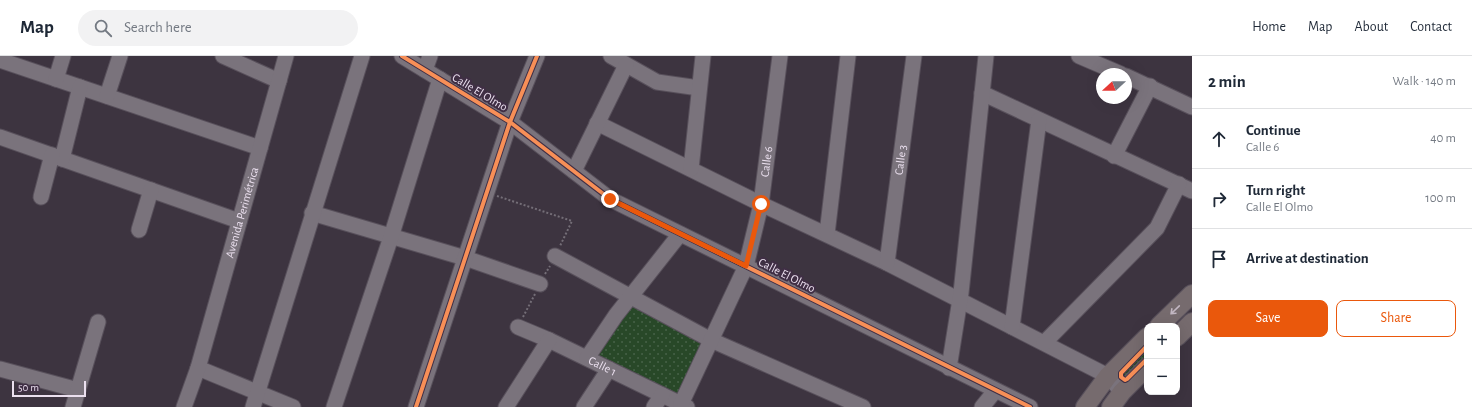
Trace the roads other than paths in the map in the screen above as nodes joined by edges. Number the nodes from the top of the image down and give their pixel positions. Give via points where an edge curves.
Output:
1 (63, 56) edge
2 (120, 56) edge
3 (223, 56) edge
4 (286, 56) edge
5 (362, 56) edge
6 (402, 56) edge
7 (430, 56) edge
8 (611, 56) edge
9 (704, 56) edge
10 (780, 56) edge
11 (848, 56) edge
12 (914, 56) edge
13 (986, 56) edge
14 (1080, 56) edge
15 (533, 58) edge
16 (0, 60) edge
17 (626, 65) junction
18 (1107, 68) edge
19 (425, 70) junction
20 (1132, 78) edge
21 (56, 79) junction
22 (440, 79) junction
23 (279, 81) junction
24 (1150, 86) junction
25 (80, 87) junction
26 (699, 88) junction
27 (982, 92) junction
28 (107, 96) junction
29 (1192, 107) edge
30 (1039, 120) junction
31 (510, 122) junction
32 (597, 123) junction
33 (0, 137) edge
34 (260, 148) junction
35 (1114, 156) junction
36 (57, 157) junction
37 (691, 168) junction
38 (574, 171) junction
39 (1185, 188) edge
40 (151, 190) junction
41 (40, 197) dead end
42 (761, 204) junction
43 (312, 213) junction
44 (239, 221) junction
45 (138, 230) dead end
46 (680, 234) junction
47 (826, 234) junction
48 (391, 237) junction
49 (555, 256) dead end
50 (465, 258) junction
51 (887, 263) junction
52 (746, 266) junction
53 (540, 284) dead end
54 (1192, 294) edge
55 (630, 297) junction
56 (960, 300) junction
57 (98, 322) dead end
58 (1192, 322) edge
59 (1162, 323) edge
60 (518, 327) dead end
61 (1012, 327) junction
62 (1180, 334) edge
63 (549, 340) junction
64 (711, 340) junction
65 (1144, 341) edge
66 (1044, 343) junction
67 (586, 358) junction
68 (198, 368) junction
69 (949, 368) junction
70 (0, 369) edge
71 (609, 369) junction
72 (1144, 370) edge
73 (1108, 376) junction
74 (78, 390) junction
75 (995, 391) junction
76 (258, 392) junction
77 (1122, 392) junction
78 (658, 401) edge
79 (684, 406) edge
80 (73, 407) edge
81 (184, 407) edge
82 (253, 407) edge
83 (293, 407) edge
84 (334, 407) edge
85 (416, 407) edge
86 (506, 407) edge
87 (584, 407) edge
88 (863, 407) edge
89 (982, 407) edge
90 (1030, 407) edge
91 (1085, 407) edge
92 (1111, 407) edge

1 - 21 street
2 - 28 street
3 - 23 street
4 - 23 street, Avenida Perimétrica
5 - 43 street
6 - 19 street, Calle El Olmo
7 - 19 street
8 - 17 street
9 - 26 street
10 - 42 street, Calle 6
11 - 47 street
12 - 51 street, Calle 3
13 - 27 street
14 - 18 street
15 - 31 street
16 - 21 street
17 - 26 street via 657,82
17 - 32 street
19 - 22 street, Calle El Olmo
20 - 24 street
21 - 25 street
22 - 31 street, Calle El Olmo
22 - 48 street
23 - 34 street, Avenida Perimétrica
24 - 29 street
24 - 35 street
25 - 28 street
25 - 36 street
26 - 37 street
27 - 30 street
27 - 56 street
28 - 34 street
30 - 35 street
30 - 61 street
31 - 38 street, Calle El Olmo
31 - 50 street
32 - 37 street
32 - 38 street
33 - 36 street
34 - 44 street, Avenida Perimétrica
35 - 39 street
36 - 40 street
36 - 41 street
37 - 42 street
38 - 46 street, Calle El Olmo via 610,199
39 - 66 street via 1157,228
40 - 44 street
40 - 45 street
42 - 47 street
42 - 52 street, Calle 6
43 - 48 street
43 - 76 street
44 - 68 street, Avenida Perimétrica
46 - 52 street, Calle El Olmo
46 - 55 street
47 - 51 street
48 - 50 street
48 - 84 street
49 - 55 street
50 - 53 street
50 - 85 street
51 - 56 street
52 - 64 street, Calle 6
52 - 69 street, Calle El Olmo
54 -> 59 main road
55 - 64 street
55 - 67 street
56 - 61 street
56 - 69 street
57 - 74 street
58 - 62 main road
60 - 63 street, Calle 1
61 - 66 street
63 - 67 street, Calle 1
63 - 86 street
64 - 79 street, Calle 6
64 - 88 street
65 - 73 main road
66 - 73 street
67 - 71 street, Calle 1
68 - 76 street
68 - 81 street, Avenida Perimétrica
69 - 75 street, Calle El Olmo
70 - 74 street
71 - 78 street, Calle 1
71 - 87 street
72 - 77 main road
73 - 77 street
73 - 91 main road
74 - 80 street
75 - 89 street
75 - 90 street, Calle El Olmo
76 - 82 street
76 - 83 street
77 - 92 main road
78 - 79 street, Calle 1

